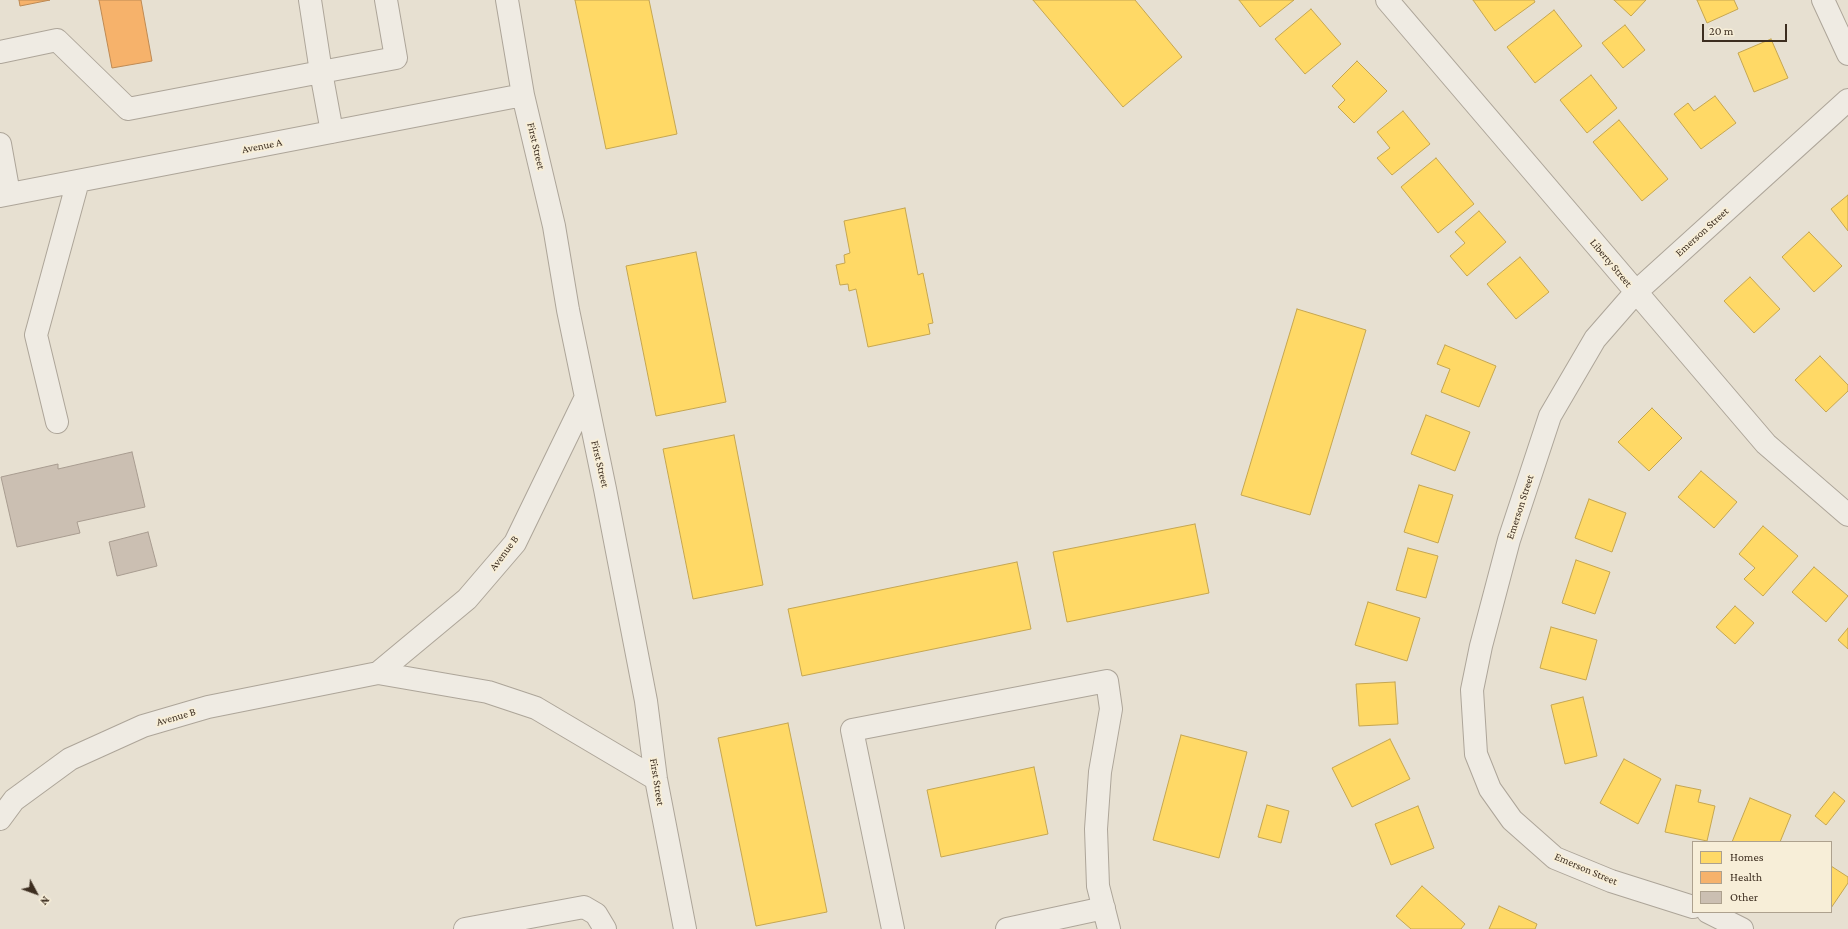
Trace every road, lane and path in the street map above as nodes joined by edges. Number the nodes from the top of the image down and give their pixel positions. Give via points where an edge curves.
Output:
1 (310, 0) edge
2 (386, 0) edge
3 (507, 0) edge
4 (1387, 0) edge
5 (1823, 0) edge
6 (0, 52) edge
7 (1848, 54) edge
8 (321, 72) junction
9 (524, 95) junction
10 (1848, 100) edge
11 (332, 132) junction
12 (0, 144) edge
13 (78, 181) junction
14 (5, 195) edge
15 (1636, 292) junction
16 (585, 399) junction
17 (57, 422) dead end
18 (1848, 515) edge
19 (378, 673) junction
20 (656, 779) junction
21 (0, 820) edge
22 (1692, 907) edge
23 (1104, 908) junction
24 (1710, 913) edge
25 (465, 929) edge
26 (605, 929) edge
27 (684, 929) edge
28 (893, 929) edge
29 (1007, 929) edge
30 (1109, 929) edge
31 (1742, 929) edge

1 - 8 street
2 - 8 street via 396,58
3 - 9 street, First Street
4 - 15 street, Liberty Street
5 - 7 street
6 - 8 street via 57,40 128,109
8 - 11 street
9 - 11 street, Avenue A
9 - 16 street, First Street via 554,226
10 - 15 street, Emerson Street
11 - 13 street, Avenue A
12 - 14 street
13 - 14 street, Avenue A
13 - 17 street via 36,335
15 - 18 street, Liberty Street via 1766,444
15 - 22 street, Emerson Street via 1595,339 1550,416 1509,540 1480,646 1472,690 1476,754 1490,789 1512,820 1555,858 1611,881
16 - 19 street, Avenue B via 515,543 467,599
16 - 20 street, First Street via 646,701
19 - 20 street, Avenue B via 488,692 536,708
19 - 21 street, Avenue B via 208,707 143,726 70,759 14,800
20 - 27 street, First Street
23 - 28 street via 1098,886 1096,829 1100,772 1111,709 1107,681 852,730
23 - 29 street
23 - 30 street
24 - 31 street
25 - 26 street via 584,907 596,914

